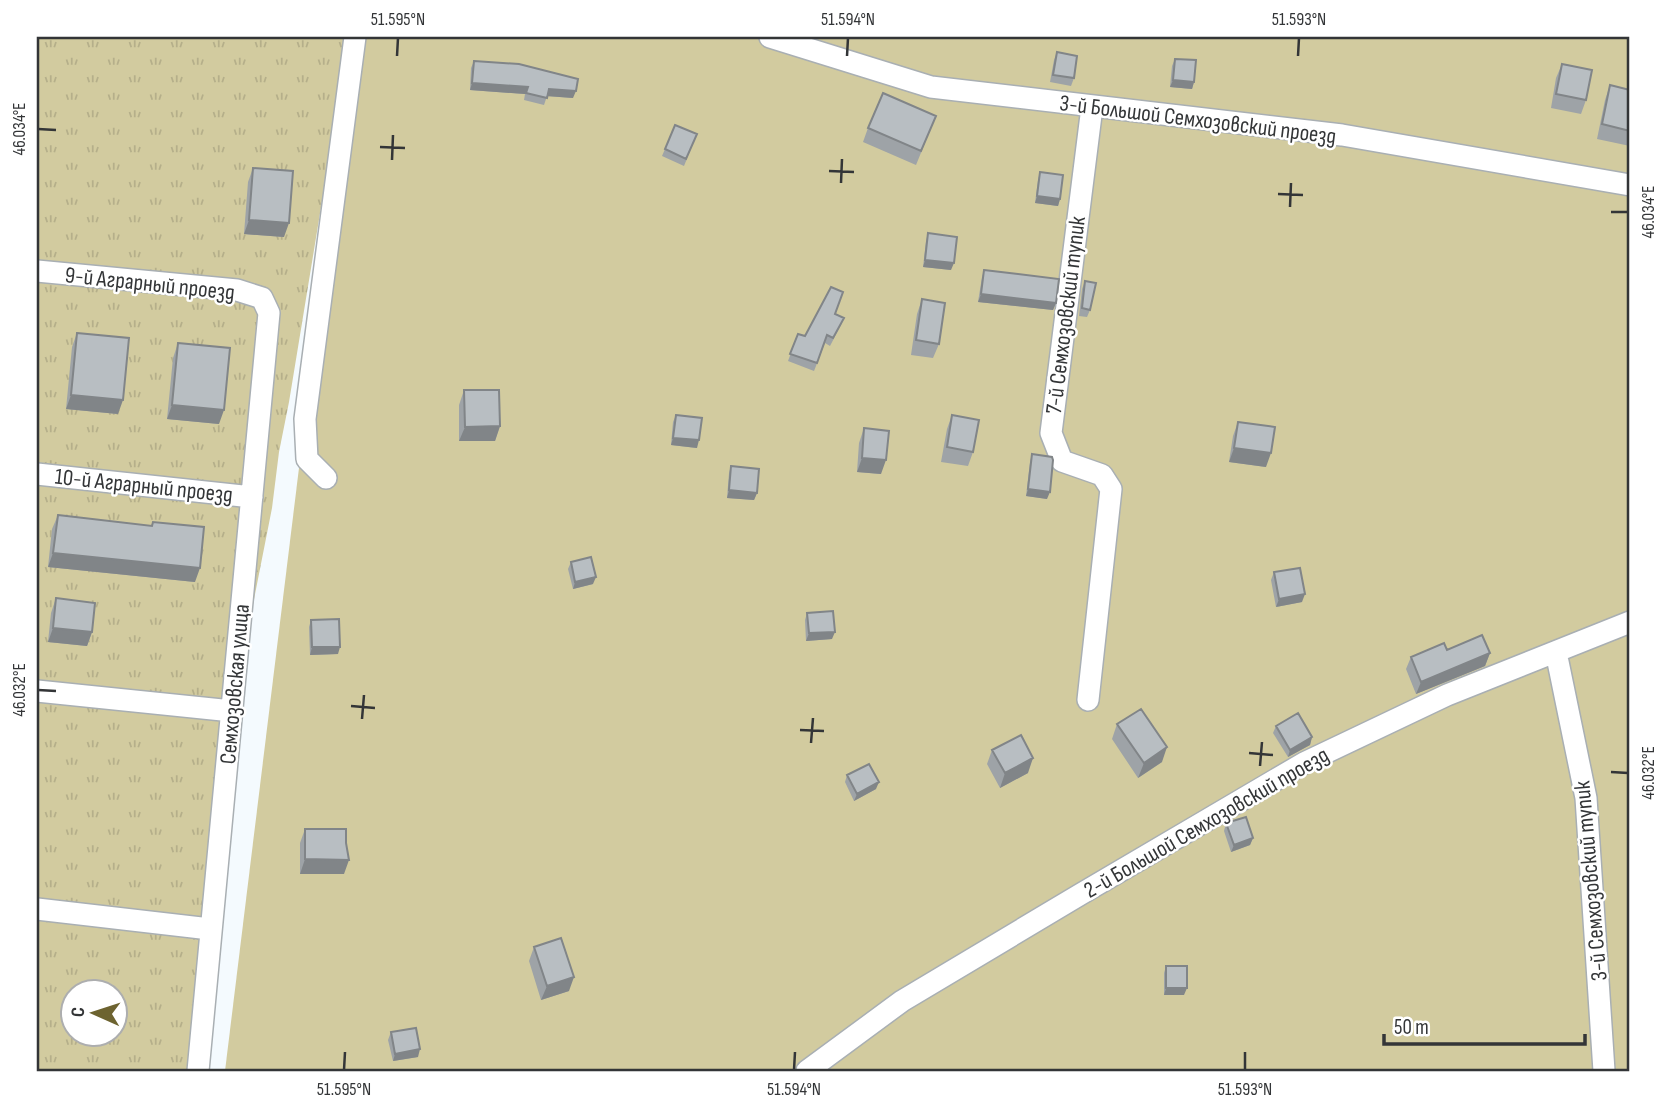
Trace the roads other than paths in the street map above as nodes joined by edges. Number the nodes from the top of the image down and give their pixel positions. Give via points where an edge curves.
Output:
1 (355, 37) edge
2 (770, 37) edge
3 (1091, 107) junction
4 (1630, 185) edge
5 (37, 271) edge
6 (262, 298) joint
7 (37, 474) edge
8 (326, 478) dead end
9 (252, 497) junction
10 (1630, 622) edge
11 (1556, 652) junction
12 (37, 691) edge
13 (1088, 700) dead end
14 (232, 710) junction
15 (37, 909) edge
16 (210, 929) junction
17 (198, 1071) edge
18 (807, 1071) edge
19 (1604, 1071) edge

1 - 8 street via 305,419 307,459
2 - 3 street, 3-й Большой Семхозовский проезд via 931,87
3 - 4 street, 3-й Большой Семхозовский проезд via 1342,135
3 - 13 street, 7-й Семхозовский тупик via 1051,433 1062,461 1102,475 1111,489
5 - 6 street, 9-й Аграрный проезд via 237,290
6 - 9 street, Семхозовская улица via 269,313
7 - 9 street, 10-й Аграрный проезд
9 - 14 street, Семхозовская улица
10 - 11 street, 2-й Большой Семхозовский проезд
11 - 18 street, 2-й Большой Семхозовский проезд via 1447,695 1304,763 902,1001
11 - 19 street, 3-й Семхозовский тупик via 1586,798
12 - 14 street
14 - 16 street, Семхозовская улица
15 - 16 street
16 - 17 street, Семхозовская улица

